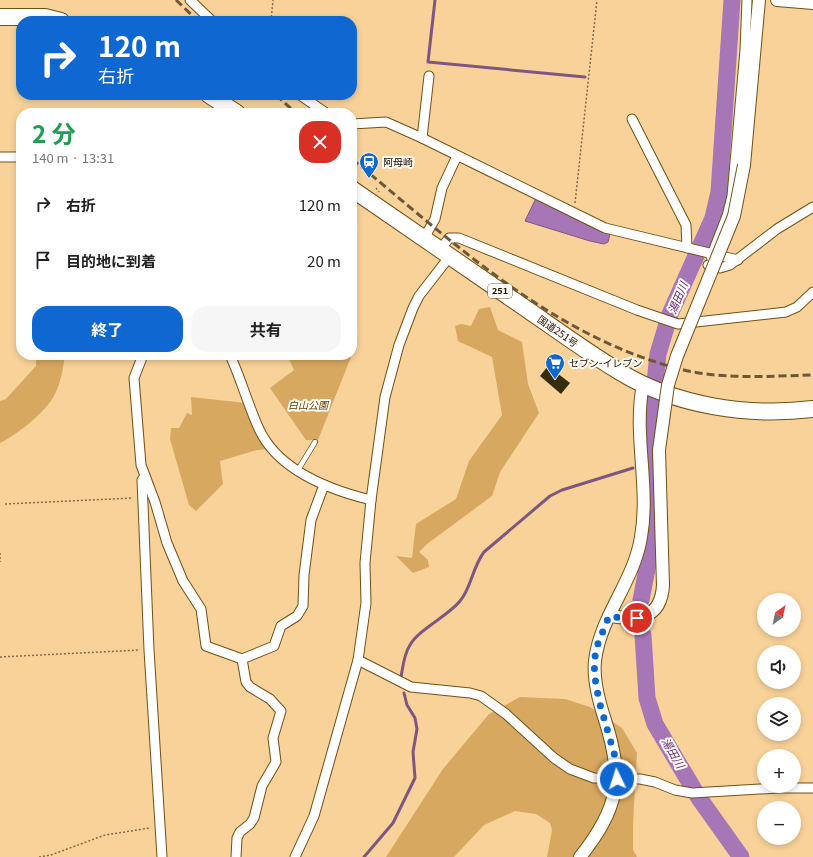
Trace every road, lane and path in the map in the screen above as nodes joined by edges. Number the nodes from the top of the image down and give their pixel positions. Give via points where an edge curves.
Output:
1 (190, 0) edge
2 (273, 0) edge
3 (597, 0) edge
4 (747, 0) edge
5 (759, 0) edge
6 (777, 0) edge
7 (813, 3) edge
8 (207, 16) edge
9 (271, 16) edge
10 (0, 17) edge
11 (16, 17) edge
12 (429, 76) dead end
13 (217, 100) edge
14 (307, 100) edge
15 (229, 108) edge
16 (319, 108) edge
17 (632, 119) dead end
18 (357, 124) edge
19 (422, 138) junction
20 (457, 156) junction
21 (0, 157) edge
22 (16, 157) edge
23 (357, 192) edge
24 (813, 206) edge
25 (574, 213) junction
26 (424, 238) junction
27 (690, 248) junction
28 (445, 253) junction
29 (711, 253) junction
30 (738, 260) junction
31 (708, 265) junction
32 (813, 292) edge
33 (681, 324) junction
34 (141, 360) edge
35 (232, 360) edge
36 (653, 388) junction
37 (813, 409) edge
38 (315, 442) dead end
39 (298, 470) junction
40 (145, 476) junction
41 (324, 485) junction
42 (143, 497) junction
43 (371, 500) junction
44 (5, 504) dead end
45 (0, 554) edge
46 (0, 562) edge
47 (609, 616) junction
48 (149, 650) junction
49 (0, 658) edge
50 (242, 659) junction
51 (358, 660) junction
52 (617, 779) junction
53 (813, 788) edge
54 (160, 826) junction
55 (39, 857) edge
56 (162, 857) edge
57 (236, 857) edge
58 (295, 857) edge
59 (580, 857) edge

1 - 8 street
2 - 9 path
3 - 25 path
4 - 29 street via 732,196 727,216
5 - 47 street, bridge via 744,165 734,216 677,356 668,385 659,450 663,585 659,603 646,617 628,619
6 - 7 street
10 - 11 highway
12 - 19 street
13 - 15 highway
14 - 16 street
17 - 27 street via 686,225
18 - 19 street via 386,122
19 - 20 street
20 - 25 street
20 - 26 street via 442,188 435,219
21 - 22 street
23 - 26 highway, 国道251号 / 251
24 - 30 street via 777,229
25 - 27 street via 605,228
26 - 28 highway, 国道251号 / 251
27 - 29 street
28 - 33 street via 449,238 459,238 663,320
28 - 36 highway, 国道251号 / 251 via 620,373
28 - 43 street via 413,308 399,345 384,404
29 - 30 street
29 - 31 street
30 - 31 street via 730,266 720,268
31 - 33 street
32 - 33 street via 797,307 786,312
34 - 40 street via 134,378 140,450
35 - 39 street via 268,444
36 - 37 highway, 国道251号 / 251 via 695,402 730,409 766,412
36 - 47 street via 638,417 644,511 641,538 628,580
38 - 39 lane
39 - 41 street
40 - 42 street via 142,480
40 - 50 street via 166,543 183,581 201,609 206,646
41 - 43 street
41 - 50 street via 311,520 303,606 297,616 281,626 274,646
42 - 44 path
42 - 48 street
43 - 51 street via 365,563 366,603
45 - 46 path
47 - 52 street via 597,646 594,662 599,701 616,760
48 - 49 path
48 - 54 street
50 - 57 street via 246,682 270,699 281,711 273,738 276,762 262,786 254,818 237,838
51 - 52 street via 411,687 481,696 570,769 594,778
51 - 58 street via 314,816
52 - 53 street via 640,779 692,793
52 - 59 street via 609,813
54 - 55 path via 105,835
54 - 56 street

